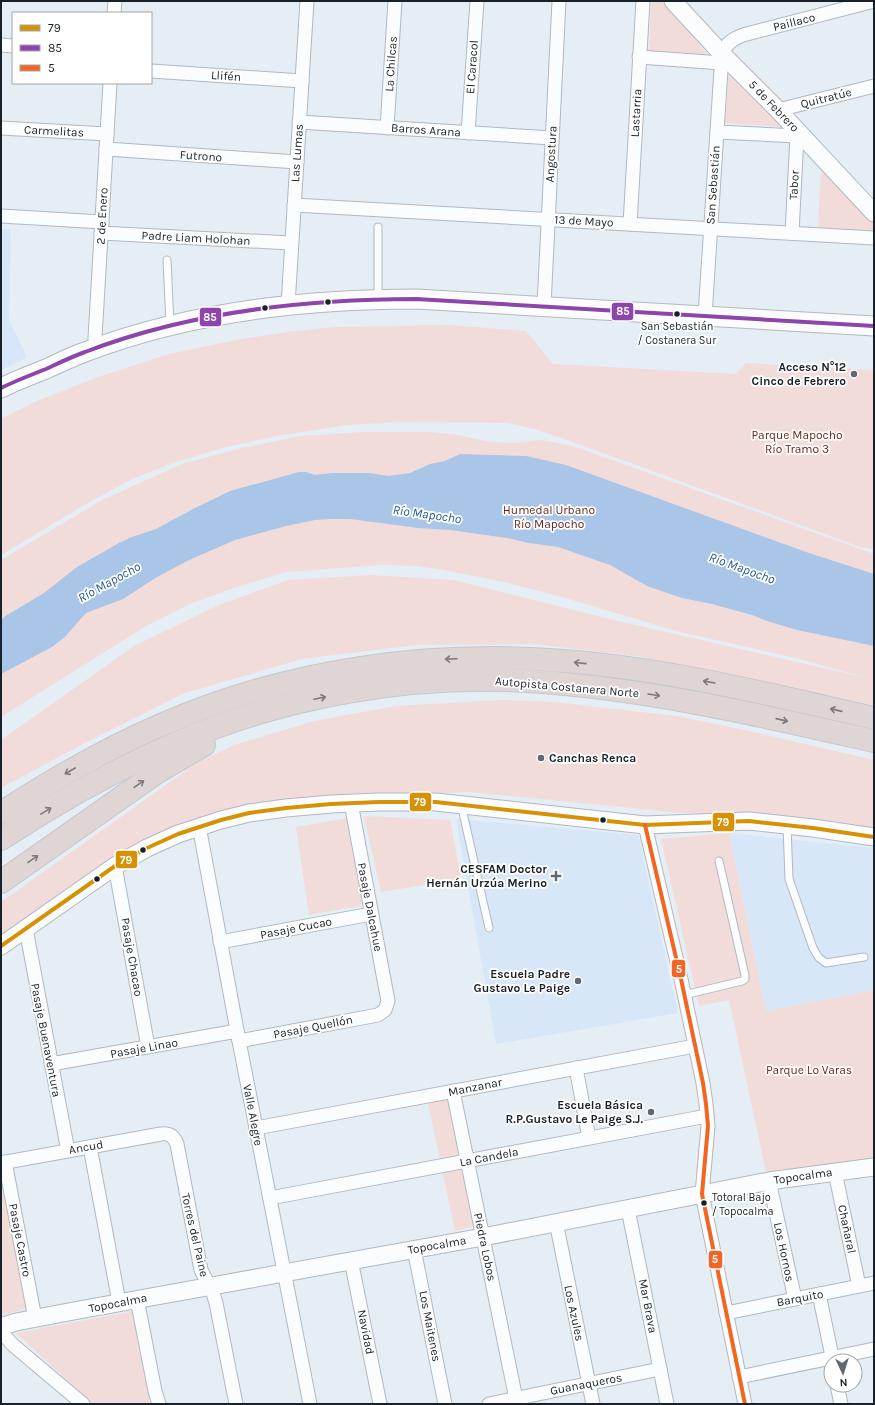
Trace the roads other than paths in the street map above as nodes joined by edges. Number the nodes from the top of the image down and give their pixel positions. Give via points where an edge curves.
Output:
1 (115, 1) edge
2 (307, 1) edge
3 (395, 1) edge
4 (477, 1) edge
5 (559, 1) edge
6 (643, 1) edge
7 (673, 1) edge
8 (874, 1) edge
9 (114, 12) edge
10 (1, 45) edge
11 (12, 46) edge
12 (639, 57) junction
13 (722, 58) junction
14 (152, 70) edge
15 (302, 81) junction
16 (110, 84) edge
17 (874, 86) edge
18 (778, 110) junction
19 (299, 122) junction
20 (1, 128) edge
21 (387, 128) junction
22 (717, 132) junction
23 (468, 133) junction
24 (107, 134) junction
25 (799, 135) junction
26 (552, 138) junction
27 (106, 149) junction
28 (297, 162) junction
29 (294, 205) junction
30 (874, 213) edge
31 (1, 216) edge
32 (548, 219) junction
33 (630, 224) junction
34 (378, 227) dead end
35 (101, 228) junction
36 (711, 229) junction
37 (792, 233) junction
38 (874, 238) edge
39 (292, 243) junction
40 (168, 260) dead end
41 (378, 299) junction
42 (288, 305) junction
43 (544, 306) junction
44 (705, 316) junction
45 (170, 326) junction
46 (874, 326) edge
47 (96, 348) junction
48 (1, 388) edge
49 (282, 707) junction
50 (874, 718) edge
51 (874, 741) edge
52 (23, 798) junction
53 (351, 803) junction
54 (460, 804) junction
55 (1, 808) edge
56 (1, 813) edge
57 (645, 825) junction
58 (199, 826) junction
59 (787, 826) junction
60 (874, 837) edge
61 (1, 839) edge
62 (719, 861) dead end
63 (115, 866) junction
64 (1, 882) edge
65 (372, 914) junction
66 (489, 928) dead end
67 (26, 929) junction
68 (220, 942) junction
69 (1, 946) edge
70 (864, 957) dead end
71 (684, 995) junction
72 (385, 1010) joint
73 (238, 1036) junction
74 (695, 1046) junction
75 (148, 1047) junction
76 (51, 1064) junction
77 (576, 1068) junction
78 (453, 1091) junction
79 (707, 1116) junction
80 (256, 1128) junction
81 (171, 1135) joint
82 (589, 1138) junction
83 (90, 1146) junction
84 (68, 1150) junction
85 (468, 1161) junction
86 (3, 1162) edge
87 (874, 1167) edge
88 (835, 1172) junction
89 (769, 1181) junction
90 (702, 1194) junction
91 (270, 1198) junction
92 (628, 1209) junction
93 (556, 1222) junction
94 (483, 1236) junction
95 (414, 1248) junction
96 (351, 1260) junction
97 (284, 1272) junction
98 (874, 1283) edge
99 (208, 1286) junction
100 (858, 1286) junction
101 (819, 1294) junction
102 (137, 1299) junction
103 (794, 1299) junction
104 (119, 1302) junction
105 (726, 1313) junction
106 (35, 1318) junction
107 (1, 1327) edge
108 (1, 1332) edge
109 (874, 1349) edge
110 (831, 1353) edge
111 (859, 1353) edge
112 (823, 1362) edge
113 (660, 1369) junction
114 (739, 1377) junction
115 (589, 1384) junction
116 (839, 1393) edge
117 (154, 1398) edge
118 (516, 1401) edge
119 (83, 1404) edge
120 (159, 1404) edge
121 (236, 1404) edge
122 (310, 1404) edge
123 (380, 1404) edge
124 (445, 1404) edge
125 (489, 1404) edge
126 (593, 1404) edge
127 (667, 1404) edge
128 (745, 1404) edge
129 (841, 1404) edge

1 - 9 street
2 - 15 street, Las Lumas
3 - 21 street, La Chilcas
4 - 23 street, El Caracol
5 - 26 street, Angostura
6 - 12 street, Lastarria
7 - 13 street, 5 de Febrero
8 - 13 street, Paillaco via 743,35 730,41
10 - 11 street
12 - 13 street
12 - 33 street, Lastarria
13 - 18 street, 5 de Febrero
13 - 22 street, San Sebastián
14 - 15 street, Llifén
15 - 19 street, Las Lumas
16 - 24 street, 2 de Enero
17 - 18 street, Quitratúe
18 - 25 street, 5 de Febrero
19 - 21 street, Barros Arana
19 - 28 street, Las Lumas
20 - 24 street, Carmelitas
21 - 23 street, Barros Arana
22 - 25 street
22 - 36 street, San Sebastián
23 - 26 street, Barros Arana
24 - 27 street, 2 de Enero
25 - 30 street, 5 de Febrero
25 - 37 street, Tabor
26 - 32 street, Angostura
27 - 28 street, Futrono
27 - 35 street, 2 de Enero
28 - 29 street, Las Lumas
29 - 32 street, 13 de Mayo
29 - 39 street, Las Lumas
31 - 35 street, Padre Liam Holohan
32 - 33 street, 13 de Mayo
32 - 43 street, Angostura
33 - 36 street, 13 de Mayo
34 - 41 lane
35 - 39 street, Padre Liam Holohan
35 - 47 street, 2 de Enero
36 - 37 street, 13 de Mayo
36 - 44 street, San Sebastián
37 - 38 street, 13 de Mayo
39 - 42 street, Las Lumas
40 - 45 lane
41 - 42 main road
41 - 43 main road
42 - 45 main road
43 - 44 main road
44 - 46 main road
45 - 47 main road
47 - 48 main road
49 -> 51 highway, Autopista Costanera Norte via 400,685 456,681 526,681 665,696
61 -> 49 highway, Autopista Costanera Norte via 78,792 140,759 210,730
64 -> 49 highway via 171,763
50 -> 52 highway, Autopista Costanera Norte via 737,688 603,665 505,658 423,661 322,675 278,684 220,702 124,742
52 - 55 highway
52 - 56 highway, Autopista Costanera Norte
53 - 54 street
53 - 58 street via 250,813
53 - 65 street, Pasaje Dalcahue
54 - 57 street
54 - 66 lane
57 - 59 street via 749,821
57 - 71 street
58 - 63 street via 147,848
58 - 68 street, Valle Alegre
59 - 60 street
59 - 70 lane via 789,879 813,948 819,958 826,963
62 - 71 lane via 745,979
63 - 67 street
63 - 75 street, Pasaje Chacao
65 - 68 street, Pasaje Cucao
65 - 72 street, Pasaje Dalcahue via 388,1001
67 - 69 street
67 - 76 street, Pasaje Buenaventura
68 - 73 street, Valle Alegre
71 - 74 street
72 - 73 street, Pasaje Quellón via 378,1015
73 - 75 street, Pasaje Linao
73 - 80 street, Valle Alegre
74 - 77 street, Manzanar
74 - 79 street
75 - 76 street, Pasaje Linao
76 - 84 street, Pasaje Buenaventura
77 - 78 street, Manzanar
77 - 82 street
78 - 80 street, Manzanar
78 - 85 street, Piedra Lobos
79 - 82 street, La Candela
79 - 90 street
80 - 91 street, Valle Alegre
81 - 83 street, Ancud via 161,1134
81 - 99 street, Torres del Paine via 176,1144 200,1270
82 - 85 street, La Candela
83 - 84 street, Ancud
83 - 104 street
84 - 86 street, Ancud
85 - 91 street, La Candela
85 - 94 street, Piedra Lobos
86 - 106 street, Pasaje Castro
87 - 88 street, Topocalma
88 - 89 street, Topocalma
88 - 100 street, Chañaral
89 - 90 street, Topocalma
89 - 103 street, Los Hornos
90 - 92 street, Topocalma
90 - 105 street
91 - 97 street, Valle Alegre
92 - 93 street, Topocalma
92 - 113 street, Mar Brava
93 - 94 street, Topocalma
93 - 115 street, Los Azules
94 - 95 street, Topocalma
94 - 118 street, Piedra Lobos
95 - 96 street, Topocalma
95 - 124 street, Los Maitenes
96 - 97 street, Topocalma
96 - 123 street, Navidad
97 - 99 street, Topocalma
97 - 122 street, Valle Alegre
98 - 100 street, Barquito
99 - 102 street, Topocalma
99 - 121 street, Torres del Paine via 216,1303
100 - 101 street, Barquito
101 - 103 street, Barquito
101 - 110 street
102 - 104 street, Topocalma
102 - 117 street
103 - 105 street, Barquito
104 - 106 street, Topocalma
105 - 114 street
106 - 107 street, Topocalma
108 - 119 street
109 - 111 street
112 - 114 street
113 - 115 street, Guanaqueros
113 - 127 street, Mar Brava
114 - 128 street
115 - 118 street, Guanaqueros
115 - 126 street, Los Azules
116 - 129 street
117 - 120 street
118 - 125 street, Guanaqueros

